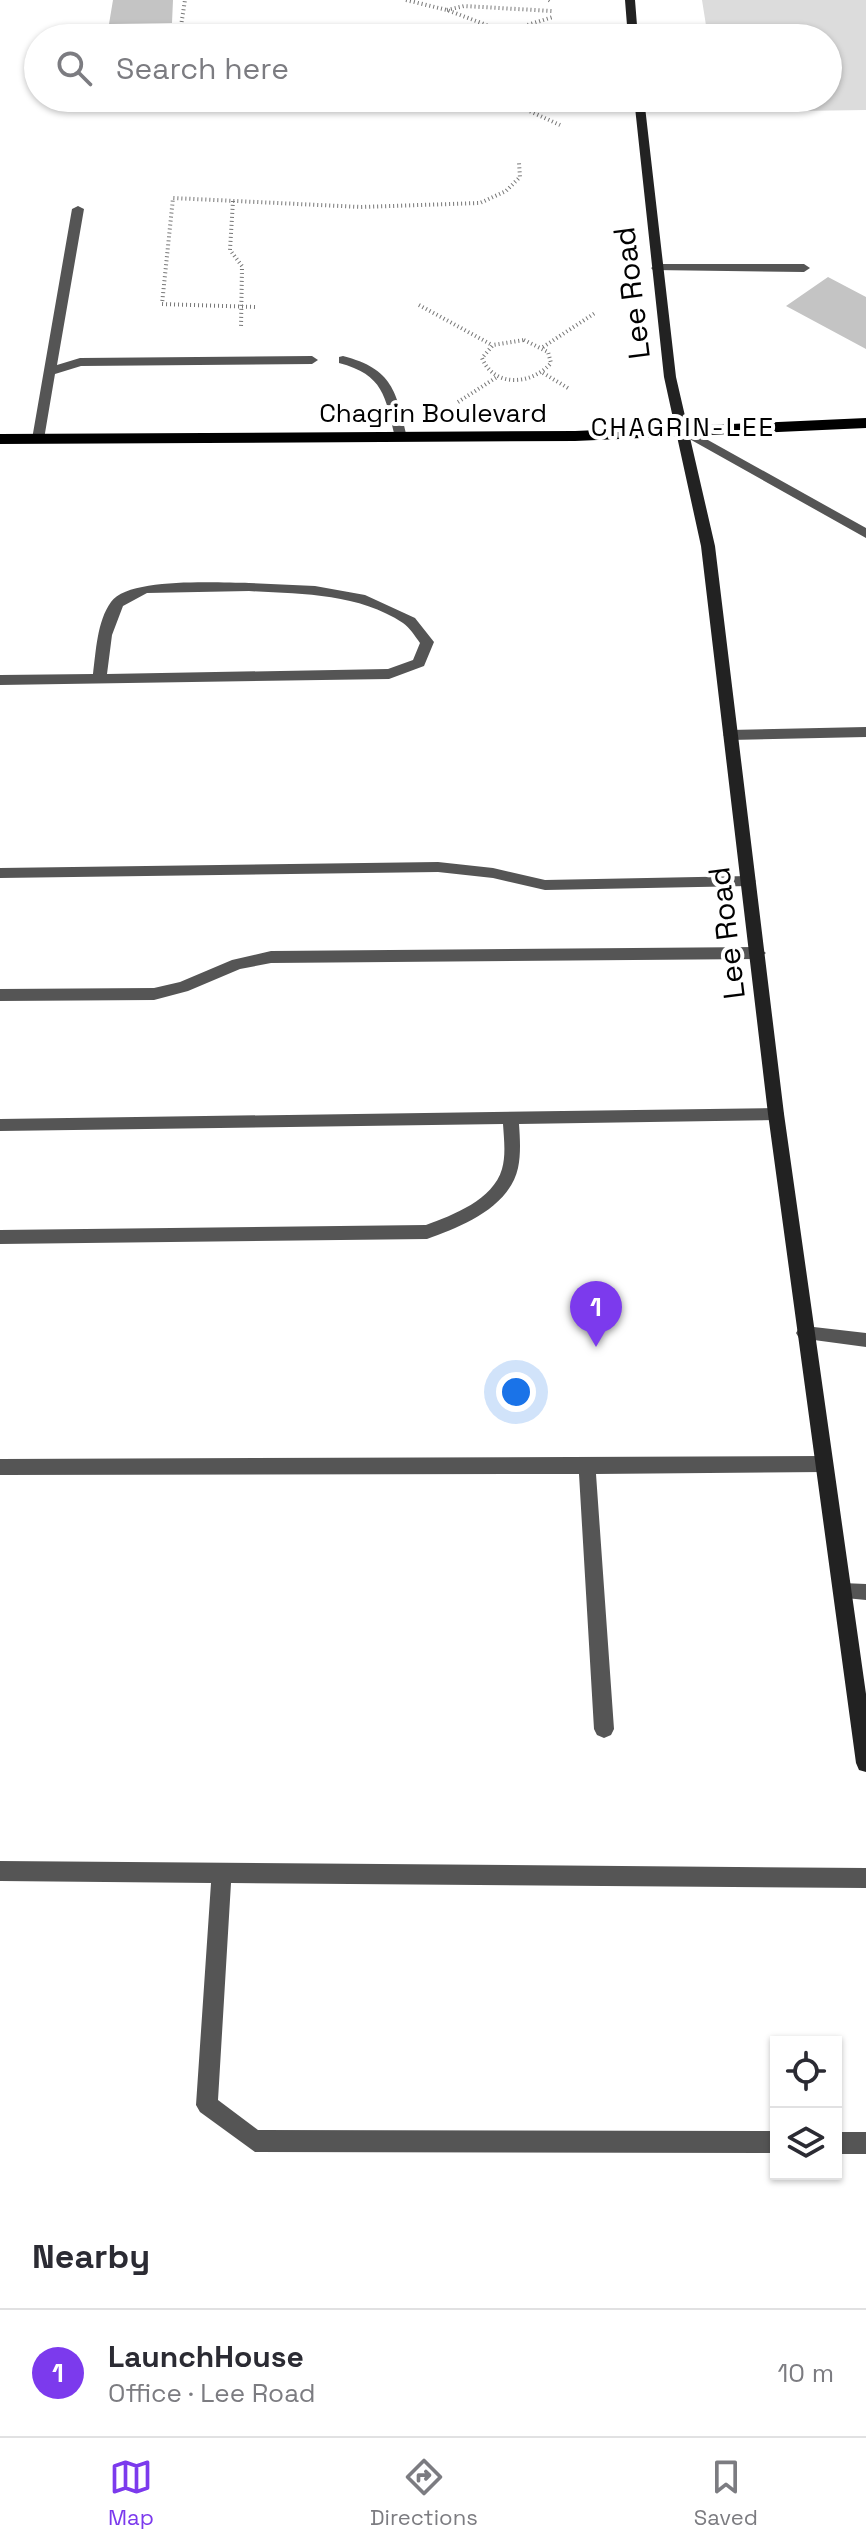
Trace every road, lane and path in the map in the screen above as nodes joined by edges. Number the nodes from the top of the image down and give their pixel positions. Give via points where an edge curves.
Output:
1 (185, 0) edge
2 (406, 0) edge
3 (468, 0) edge
4 (630, 0) edge
5 (464, 6) junction
6 (447, 10) junction
7 (181, 24) edge
8 (484, 24) edge
9 (526, 24) edge
10 (632, 24) edge
11 (532, 112) edge
12 (640, 112) edge
13 (560, 125) dead end
14 (519, 163) dead end
15 (233, 201) junction
16 (78, 209) dead end
17 (657, 268) junction
18 (804, 268) dead end
19 (419, 305) dead end
20 (243, 307) junction
21 (255, 307) dead end
22 (595, 313) dead end
23 (240, 332) dead end
24 (493, 345) junction
25 (543, 347) junction
26 (312, 360) dead end
27 (343, 360) dead end
28 (52, 371) junction
29 (543, 373) junction
30 (497, 377) junction
31 (568, 388) dead end
32 (458, 402) dead end
33 (866, 423) edge
34 (681, 429) junction
35 (401, 437) junction
36 (0, 439) edge
37 (38, 439) junction
38 (866, 534) edge
39 (99, 679) junction
40 (0, 680) edge
41 (866, 732) edge
42 (730, 735) junction
43 (0, 873) edge
44 (749, 881) junction
45 (758, 953) junction
46 (0, 995) edge
47 (776, 1114) junction
48 (511, 1118) junction
49 (0, 1125) edge
50 (0, 1237) edge
51 (805, 1333) junction
52 (866, 1340) edge
53 (824, 1464) junction
54 (587, 1466) junction
55 (0, 1467) edge
56 (842, 1591) junction
57 (866, 1592) edge
58 (604, 1729) dead end
59 (866, 1763) edge
60 (0, 1871) edge
61 (222, 1873) junction
62 (866, 1878) edge
63 (770, 2142) edge
64 (842, 2143) edge
65 (866, 2143) edge

1 - 7 path
2 - 6 path
3 - 5 path
4 - 10 main road
5 - 6 path
5 - 9 path via 552,14
6 - 8 path
11 - 13 path
12 - 17 main road, Lee Road
14 - 15 path via 520,177 506,191 480,203 361,207
15 - 20 path via 230,250 242,266
15 - 20 path via 173,198 162,304
16 - 28 street
17 - 18 street
17 - 34 main road, Lee Road
19 - 24 path
20 - 21 path
20 - 23 path
22 - 25 path
24 - 25 path via 512,339
24 - 30 path via 482,358
25 - 29 path via 551,363
26 - 28 street via 80,362
27 - 35 street via 367,365 387,382
28 - 37 street
29 - 30 path via 526,380
29 - 31 path
30 - 32 path
33 - 34 main road, Chagrin Boulevard
34 - 35 main road, Chagrin Boulevard
34 - 38 street
34 - 42 main road, Lee Road via 708,546
35 - 37 main road, Chagrin Boulevard
36 - 37 main road, Chagrin Boulevard
39 - 39 street via 389,674 419,663 427,642 410,621 360,598 249,587 145,589 117,603 105,635
39 - 40 street
41 - 42 street
42 - 44 main road, Lee Road
43 - 44 street via 438,867 545,885
44 - 45 main road, Lee Road
45 - 46 street via 271,957 154,994
45 - 47 main road, Lee Road
47 - 48 street
47 - 51 main road, Lee Road
48 - 49 street
48 - 50 street via 509,1174 493,1195 459,1220 427,1232
51 - 52 street
51 - 53 main road, Lee Road
53 - 54 street
53 - 56 main road, Lee Road
54 - 55 street
54 - 58 street
56 - 57 street
56 - 59 main road, Lee Road
60 - 61 street
61 - 62 street
61 - 63 street via 207,2105 255,2141
64 - 65 street

